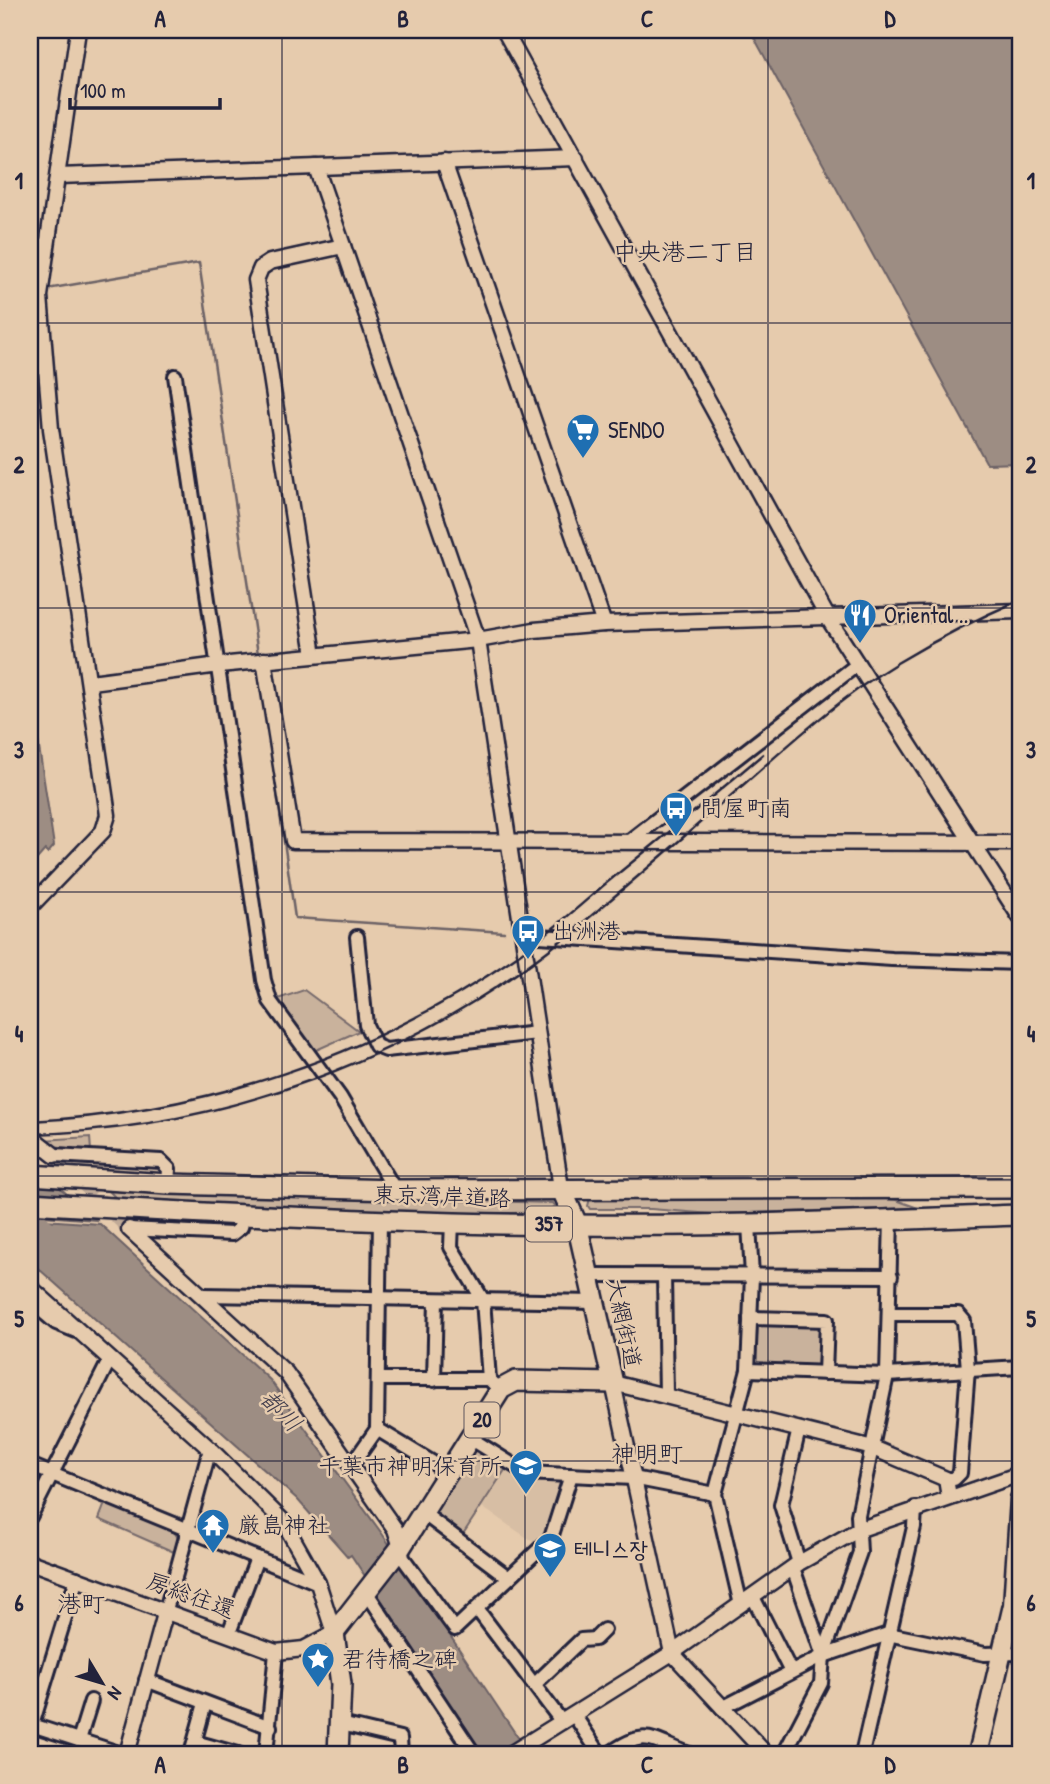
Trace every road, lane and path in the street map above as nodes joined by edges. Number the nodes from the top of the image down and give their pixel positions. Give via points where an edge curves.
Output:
1 (78, 30) edge
2 (505, 30) edge
3 (576, 158) junction
4 (444, 162) junction
5 (316, 167) junction
6 (58, 176) junction
7 (343, 246) junction
8 (175, 376) dead end
9 (1020, 611) edge
10 (828, 618) junction
11 (604, 624) junction
12 (478, 640) junction
13 (314, 655) junction
14 (260, 661) junction
15 (858, 664) junction
16 (219, 665) junction
17 (91, 682) junction
18 (510, 841) junction
19 (629, 841) junction
20 (971, 842) junction
21 (1020, 843) edge
22 (30, 907) edge
23 (1020, 918) edge
24 (524, 935) junction
25 (357, 937) dead end
26 (1020, 963) edge
27 (537, 1032) junction
28 (30, 1136) edge
29 (54, 1155) joint
30 (30, 1175) edge
31 (167, 1184) junction
32 (561, 1188) junction
33 (1020, 1188) edge
34 (395, 1190) junction
35 (30, 1203) edge
36 (245, 1213) junction
37 (1020, 1215) edge
38 (891, 1218) junction
39 (380, 1219) junction
40 (452, 1222) junction
41 (577, 1224) junction
42 (749, 1224) junction
43 (129, 1229) joint
44 (664, 1275) junction
45 (589, 1276) junction
46 (752, 1276) junction
47 (891, 1276) junction
48 (30, 1287) edge
49 (202, 1295) junction
50 (380, 1298) junction
51 (436, 1300) junction
52 (483, 1300) junction
53 (30, 1301) edge
54 (595, 1302) junction
55 (891, 1314) junction
56 (750, 1318) junction
57 (83, 1334) junction
58 (110, 1359) junction
59 (1020, 1367) edge
60 (968, 1369) junction
61 (748, 1370) junction
62 (825, 1373) junction
63 (887, 1374) junction
64 (379, 1379) junction
65 (434, 1380) junction
66 (613, 1383) junction
67 (495, 1384) junction
68 (667, 1395) junction
69 (737, 1412) junction
70 (377, 1429) junction
71 (799, 1429) junction
72 (470, 1438) junction
73 (873, 1448) junction
74 (210, 1449) junction
75 (30, 1465) edge
76 (351, 1466) junction
77 (448, 1472) junction
78 (1020, 1474) edge
79 (51, 1475) junction
80 (571, 1475) junction
81 (633, 1478) junction
82 (946, 1479) junction
83 (715, 1494) junction
84 (949, 1497) junction
85 (1020, 1499) edge
86 (915, 1508) junction
87 (423, 1513) junction
88 (30, 1514) edge
89 (187, 1530) junction
90 (858, 1530) junction
91 (401, 1547) junction
92 (257, 1558) junction
93 (1019, 1560) edge
94 (30, 1562) edge
95 (796, 1565) junction
96 (77, 1578) junction
97 (509, 1578) junction
98 (318, 1583) junction
99 (367, 1593) junction
100 (747, 1601) junction
101 (477, 1609) junction
102 (166, 1610) junction
103 (604, 1630) dead end
104 (229, 1633) junction
105 (334, 1633) junction
106 (888, 1634) junction
107 (276, 1652) junction
108 (672, 1653) junction
109 (1011, 1654) edge
110 (823, 1656) junction
111 (791, 1672) junction
112 (146, 1679) junction
113 (536, 1684) junction
114 (91, 1701) dead end
115 (205, 1703) junction
116 (722, 1707) junction
117 (568, 1718) junction
118 (341, 1724) junction
119 (270, 1727) junction
120 (79, 1740) junction
121 (193, 1748) edge
122 (125, 1754) edge
123 (238, 1754) edge
124 (267, 1754) edge
125 (338, 1754) edge
126 (401, 1754) edge
127 (474, 1754) edge
128 (510, 1754) edge
129 (600, 1754) edge
130 (609, 1754) edge
131 (689, 1754) edge
132 (766, 1754) edge
133 (784, 1754) edge
134 (862, 1754) edge
135 (978, 1754) edge

1 - 6 street
2 - 3 street
3 - 4 street
3 - 10 street
4 - 5 street
4 - 11 street
5 - 6 street
5 - 7 street
6 - 17 street via 40,290 51,429
7 - 12 street
7 - 13 street via 270,262 256,280
8 - 16 street
9 - 10 street
10 - 11 street
10 - 15 street
11 - 12 street via 534,629
12 - 13 street
12 - 18 street
13 - 14 street
14 - 16 street
14 - 18 street via 293,841
15 - 19 street
15 - 20 street
16 - 17 street
16 - 34 street via 270,1001 340,1097
17 - 22 street via 107,824
18 - 19 street
18 - 24 street
19 - 20 street
20 - 21 street
20 - 23 street
24 - 26 street
24 - 27 street
25 - 27 street via 366,1025 376,1046 386,1050
27 - 32 street
28 - 29 street
29 - 31 street via 162,1161 169,1169
30 - 31 main road, 東京湾岸道路 / 357
31 - 34 main road, 東京湾岸道路 / 357
32 - 33 main road, 東京湾岸道路 / 357
32 - 34 main road, 東京湾岸道路 / 357
32 - 41 main road, 大網街道
35 - 36 main road, 東京湾岸道路 / 357
36 - 39 main road, 東京湾岸道路 / 357
36 - 43 street via 241,1227 232,1234
37 - 38 main road, 東京湾岸道路 / 357
38 - 42 main road, 東京湾岸道路 / 357
38 - 47 street
39 - 40 main road, 東京湾岸道路 / 357
39 - 50 street
40 - 41 main road, 東京湾岸道路 / 357
40 - 52 street via 451,1247
41 - 42 main road, 東京湾岸道路 / 357
41 - 45 main road, 大網街道
42 - 46 street
43 - 49 street
44 - 45 street
44 - 46 street
44 - 68 street
45 - 54 main road, 大網街道
46 - 47 street
46 - 56 street
47 - 55 street
48 - 57 street
49 - 50 street
49 - 76 street via 292,1380
50 - 51 street
50 - 64 street
51 - 52 street
51 - 65 street
52 - 54 street
52 - 67 street
53 - 57 street via 56,1323
54 - 66 main road, 大網街道
55 - 60 street via 958,1314 964,1321
55 - 63 street
56 - 61 street
56 - 62 street via 827,1320
57 - 58 street
58 - 74 street
58 - 79 street
59 - 60 street
60 - 63 street
60 - 82 street via 960,1473
61 - 62 street
61 - 69 street
62 - 63 street
63 - 73 street
64 - 65 street
64 - 70 street
65 - 67 street
66 - 67 main road, 大網街道 / 20
66 - 68 street
66 - 81 street
67 - 72 main road, 20
68 - 69 street
69 - 71 street
69 - 83 street
70 - 76 street
70 - 77 street
71 - 73 street
71 - 95 street via 781,1505
72 - 77 main road, 20
72 - 80 street via 526,1473
73 - 82 street
73 - 90 street
74 - 89 street
74 - 98 street via 283,1521
75 - 79 street
76 - 91 street via 395,1529
77 - 87 main road, 20
78 - 84 street
79 - 88 street
79 - 89 street
80 - 81 street
80 - 97 street via 551,1538
81 - 83 street
81 - 108 street
82 - 84 street
83 - 100 street
84 - 86 street
85 - 93 main road
86 - 90 street
86 - 106 street
87 - 91 main road, 20
87 - 97 street
89 - 92 street
89 - 102 street
90 - 95 street
90 - 110 street via 860,1552
91 - 99 main road, 20
91 - 101 street via 403,1558 455,1629
92 - 98 street
92 - 104 street
93 - 109 main road
94 - 96 street, 房総往還
95 - 100 street
95 - 110 street
96 - 102 street, 房総往還
96 - 120 street via 32,1725
97 - 101 street
98 - 105 street
99 - 105 main road, 20
99 - 127 street
100 - 108 street
100 - 111 street
101 - 113 street
102 - 104 street, 房総往還
102 - 112 street
103 - 113 street via 596,1639 581,1640
104 - 107 street, 房総往還
105 - 107 street via 304,1649
105 - 118 main road
106 - 109 street
106 - 110 street
106 - 134 street
107 - 119 street
108 - 116 street
108 - 117 street
109 - 135 main road
110 - 111 street
110 - 133 street via 821,1683
111 - 116 street
112 - 115 street
112 - 122 street
113 - 117 street
114 - 120 street
115 - 119 street
115 - 121 street
116 - 132 street
117 - 128 street
117 - 129 street
118 - 125 main road
118 - 126 street via 400,1738
119 - 124 street
120 - 122 street
121 - 123 street
130 - 131 street via 632,1738

